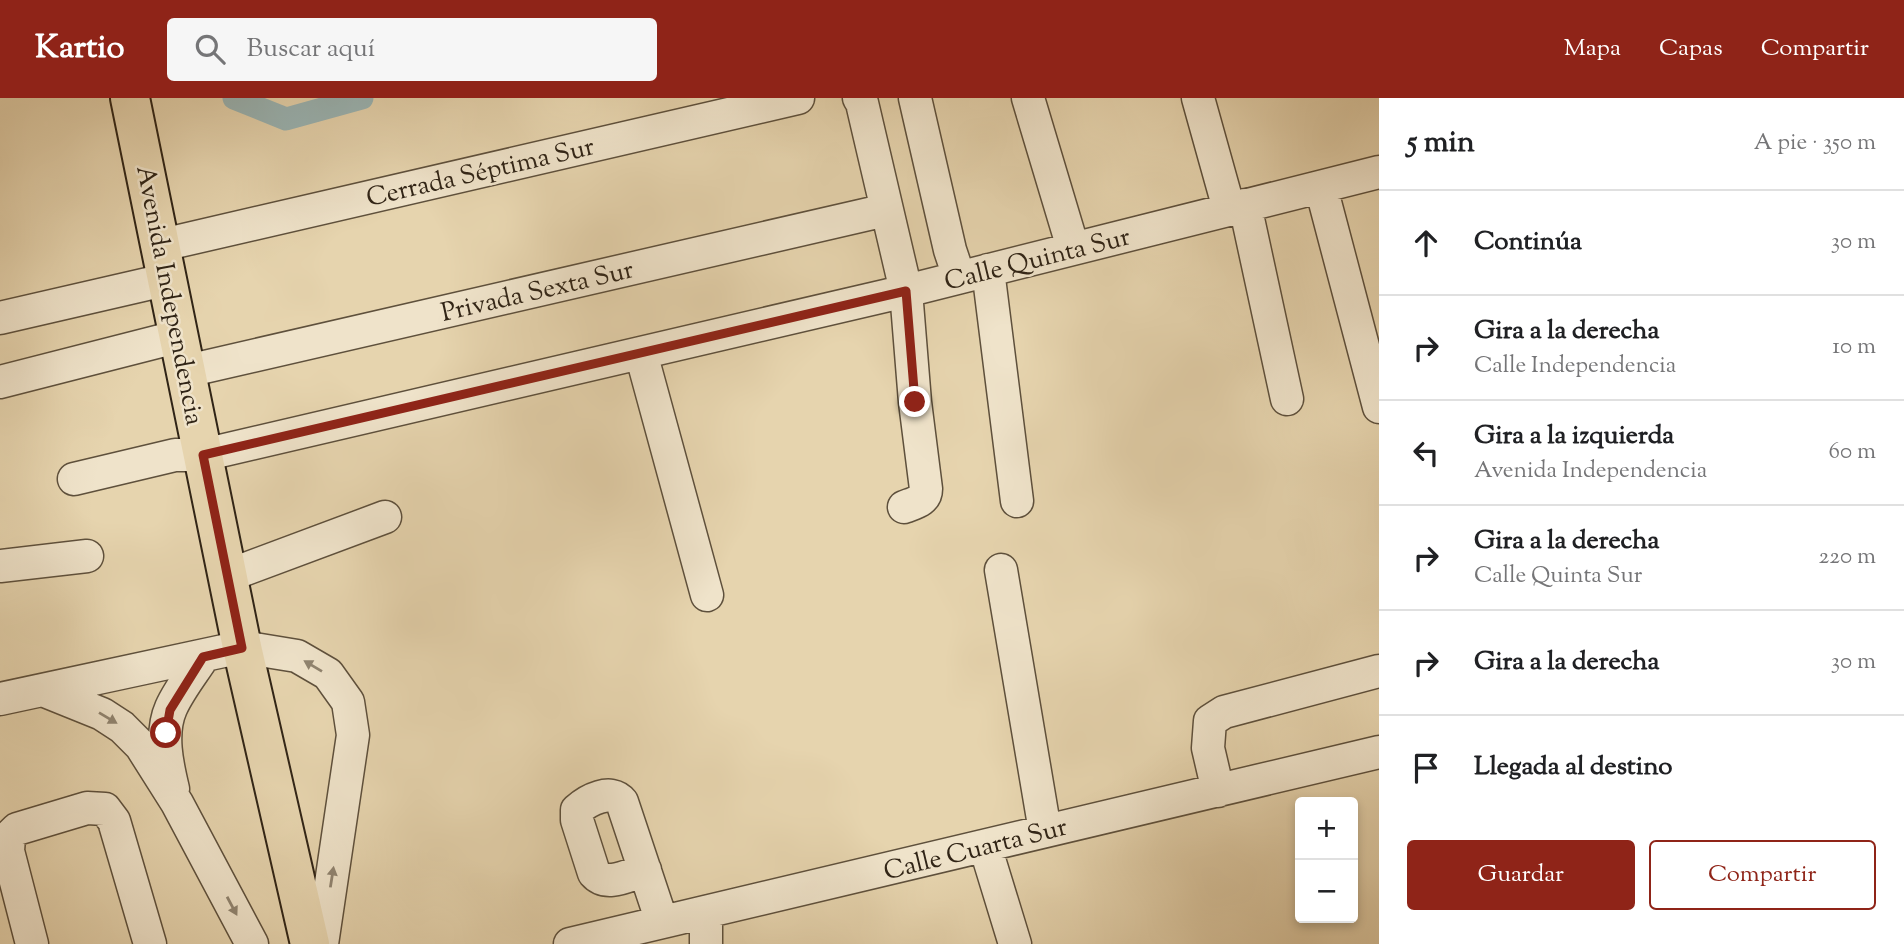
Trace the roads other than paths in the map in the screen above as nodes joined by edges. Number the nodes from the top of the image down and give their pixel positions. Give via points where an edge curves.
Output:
1 (798, 98) edge
2 (859, 98) edge
3 (915, 98) edge
4 (1028, 98) edge
5 (1198, 98) edge
6 (132, 106) edge
7 (1379, 172) edge
8 (1321, 187) junction
9 (1237, 207) junction
10 (886, 210) junction
11 (1073, 248) junction
12 (165, 262) junction
13 (974, 274) junction
14 (906, 291) junction
15 (0, 318) edge
16 (183, 353) junction
17 (641, 353) junction
18 (0, 382) edge
19 (1287, 399) dead end
20 (1379, 407) edge
21 (203, 455) junction
22 (74, 480) dead end
23 (1017, 501) dead end
24 (904, 507) dead end
25 (385, 517) dead end
26 (87, 556) dead end
27 (0, 566) edge
28 (1001, 570) dead end
29 (227, 576) junction
30 (707, 596) dead end
31 (242, 648) junction
32 (203, 657) junction
33 (1379, 671) edge
34 (45, 691) junction
35 (0, 699) edge
36 (1379, 752) edge
37 (1219, 791) junction
38 (177, 803) junction
39 (1045, 831) junction
40 (985, 846) junction
41 (645, 870) dead end
42 (662, 922) junction
43 (707, 936) edge
44 (32, 944) edge
45 (150, 944) edge
46 (252, 944) edge
47 (310, 944) edge
48 (322, 944) edge
49 (570, 944) edge
50 (1014, 944) edge

1 - 12 street, Cerrada Séptima Sur
2 - 10 street
3 - 13 street via 950,250
4 - 11 street
5 - 9 street
6 - 12 main road, Avenida Independencia
7 - 8 street, Calle Quinta Sur
8 - 9 street, Calle Quinta Sur
8 - 20 street
9 - 11 street, Calle Quinta Sur
9 - 19 street
10 - 14 street
10 - 16 street, Privada Sexta Sur
11 - 13 street, Calle Quinta Sur
12 - 15 street, Cerrada Séptima Sur
12 - 16 main road, Avenida Independencia
13 - 14 street, Calle Quinta Sur
13 - 23 street
14 - 17 street, Calle Quinta Sur
14 - 24 street via 926,495
16 - 18 street, Privada Sexta Sur
16 - 21 main road, Avenida Independencia
17 - 21 street, Calle Quinta Sur
17 - 30 street
21 - 22 street, Calle Quinta Sur via 175,456
21 - 29 main road, Avenida Independencia
25 - 29 street
26 - 27 street
28 - 39 street
29 - 31 main road, Avenida Independencia
31 - 32 street
31 - 47 main road, Avenida Independencia
48 -> 31 street via 353,735 348,702 328,674 297,656
32 - 34 street
32 - 38 street via 170,710 168,766
33 - 37 street via 1224,712 1210,721 1208,748
34 - 35 street
34 -> 38 street via 122,727 141,747
36 - 37 street, Calle Cuarta Sur
37 - 39 street, Calle Cuarta Sur
38 -> 46 street
39 - 40 street, Calle Cuarta Sur
40 - 43 street, Calle Cuarta Sur
40 - 50 street
41 - 42 street
42 - 43 street, Calle Cuarta Sur
42 - 49 street, Calle Cuarta Sur
44 - 45 street via 8,850 9,837 17,828 87,808 105,809 114,821

